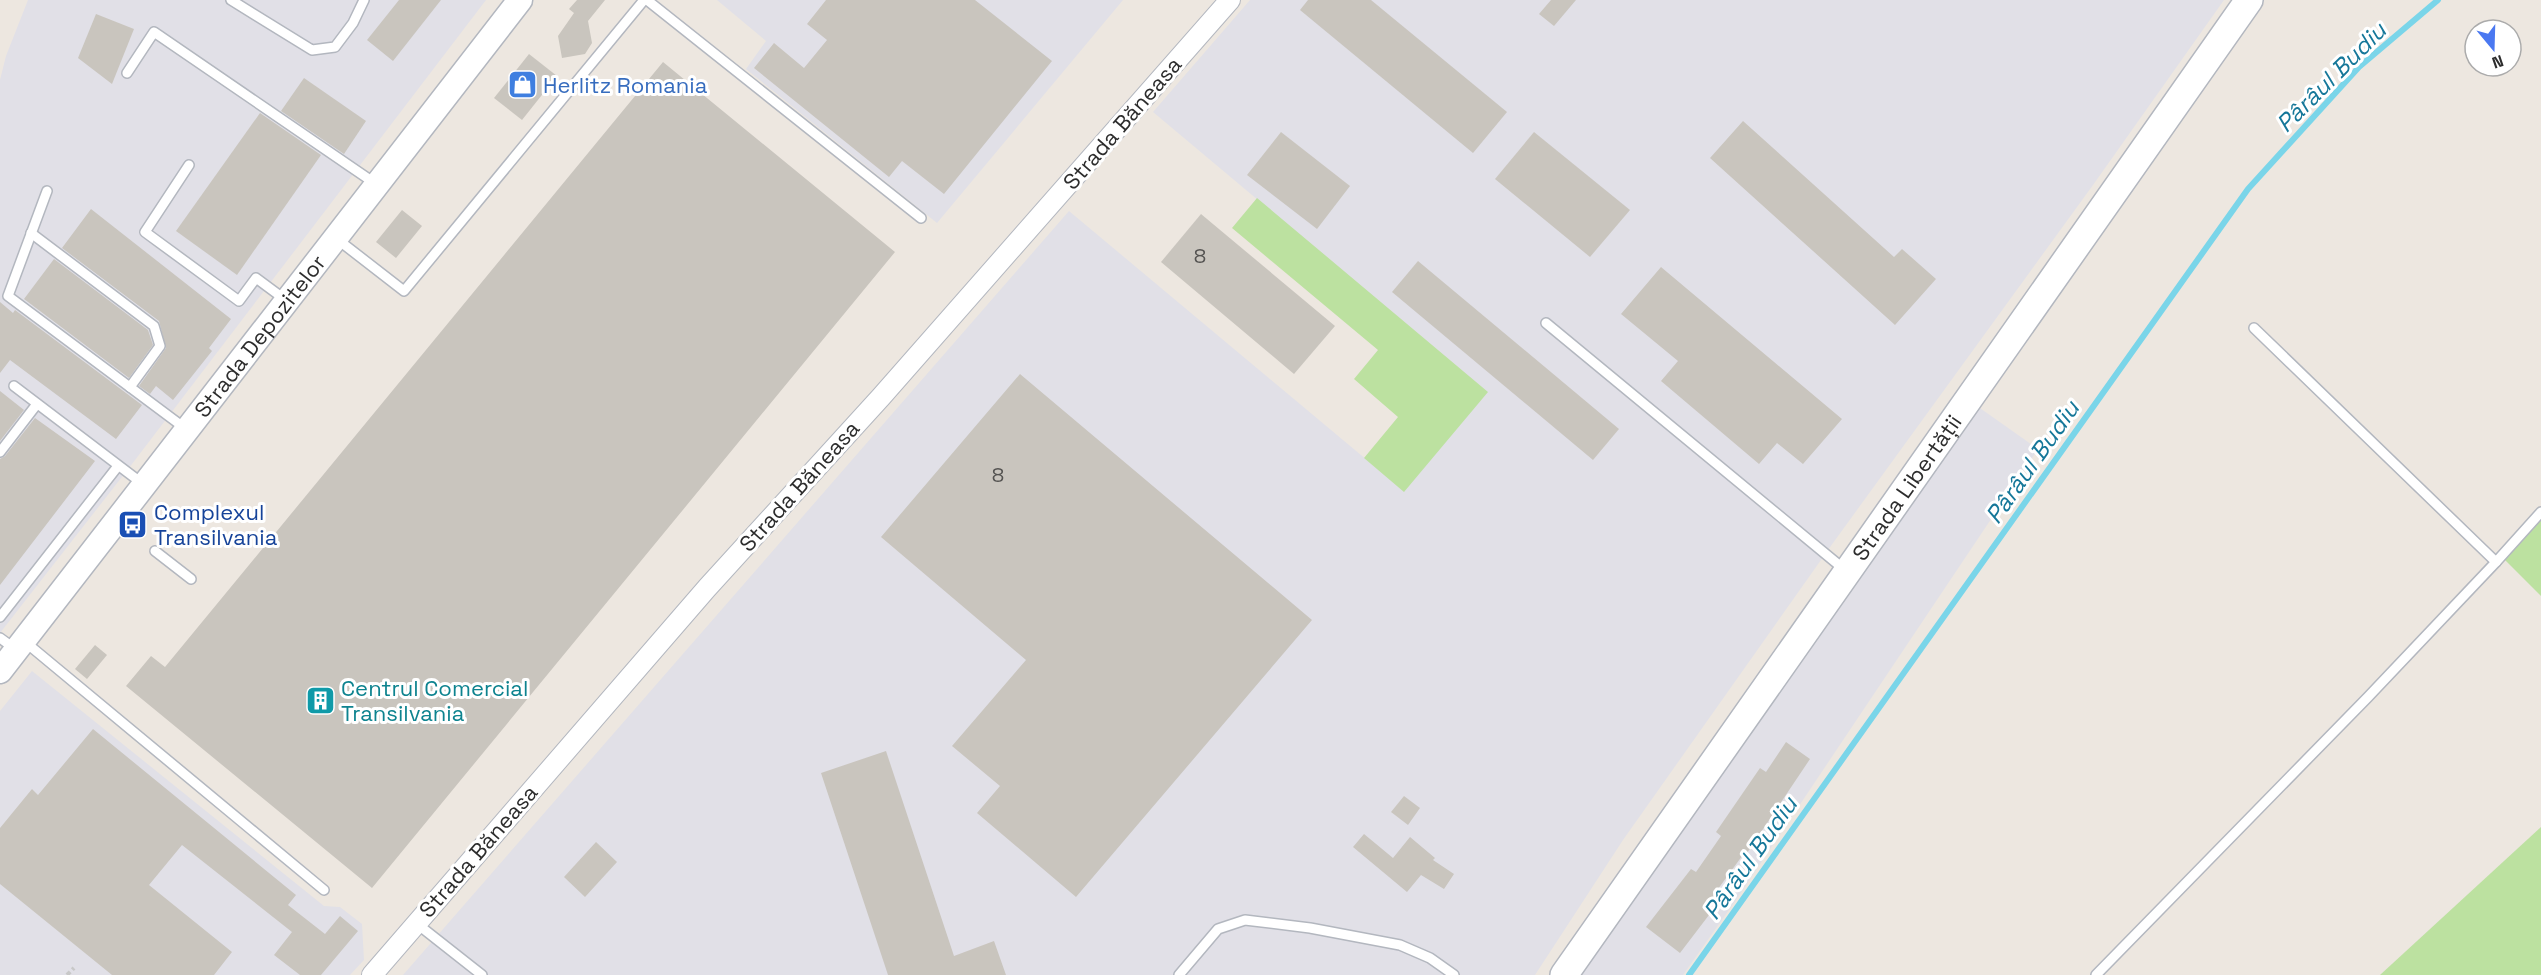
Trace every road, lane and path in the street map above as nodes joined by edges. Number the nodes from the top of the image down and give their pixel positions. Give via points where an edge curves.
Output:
1 (231, 0) edge
2 (364, 0) edge
3 (520, 0) edge
4 (646, 0) edge
5 (1230, 0) edge
6 (2249, 0) edge
7 (127, 73) dead end
8 (189, 165) dead end
9 (376, 184) junction
10 (47, 191) dead end
11 (921, 218) dead end
12 (31, 233) junction
13 (335, 237) junction
14 (287, 301) junction
15 (1546, 323) dead end
16 (2254, 328) dead end
17 (14, 386) dead end
18 (130, 387) junction
19 (37, 404) junction
20 (188, 430) junction
21 (0, 452) edge
22 (118, 466) junction
23 (145, 485) junction
24 (2541, 512) edge
25 (155, 551) dead end
26 (2496, 562) junction
27 (1846, 571) junction
28 (191, 579) dead end
29 (0, 618) edge
30 (14, 643) edge
31 (0, 671) edge
32 (324, 890) dead end
33 (416, 923) junction
34 (74, 968) dead end
35 (67, 975) edge
36 (372, 975) edge
37 (482, 975) edge
38 (1179, 975) edge
39 (1454, 975) edge
40 (1564, 975) edge
41 (2096, 975) edge

1 - 2 lane via 312,50 335,47
3 - 9 street, Strada Depozitelor
4 - 11 lane
4 - 13 lane via 404,291
5 - 33 street, Strada Băneasa via 881,397 707,588
6 - 27 main road, Strada Libertății
7 - 9 lane via 154,32
8 - 14 lane via 145,232 239,302 256,278
9 - 13 street, Strada Depozitelor
10 - 12 lane
12 - 18 lane via 8,296
12 - 18 lane via 154,326 160,346
13 - 14 street, Strada Depozitelor
14 - 20 street, Strada Depozitelor
15 - 27 lane
16 - 26 lane
17 - 19 lane
18 - 20 lane
19 - 21 lane
19 - 22 lane
20 - 23 street, Strada Depozitelor
22 - 23 lane
22 - 29 lane
23 - 30 street, Strada Depozitelor
24 - 26 lane
25 - 28 lane
26 - 41 lane
27 - 40 main road, Strada Libertății
30 - 31 street, Strada Depozitelor
30 - 32 lane
33 - 36 street, Strada Băneasa
33 - 37 lane
34 - 35 path
38 - 39 lane via 1218,929 1245,920 1400,945 1430,958

